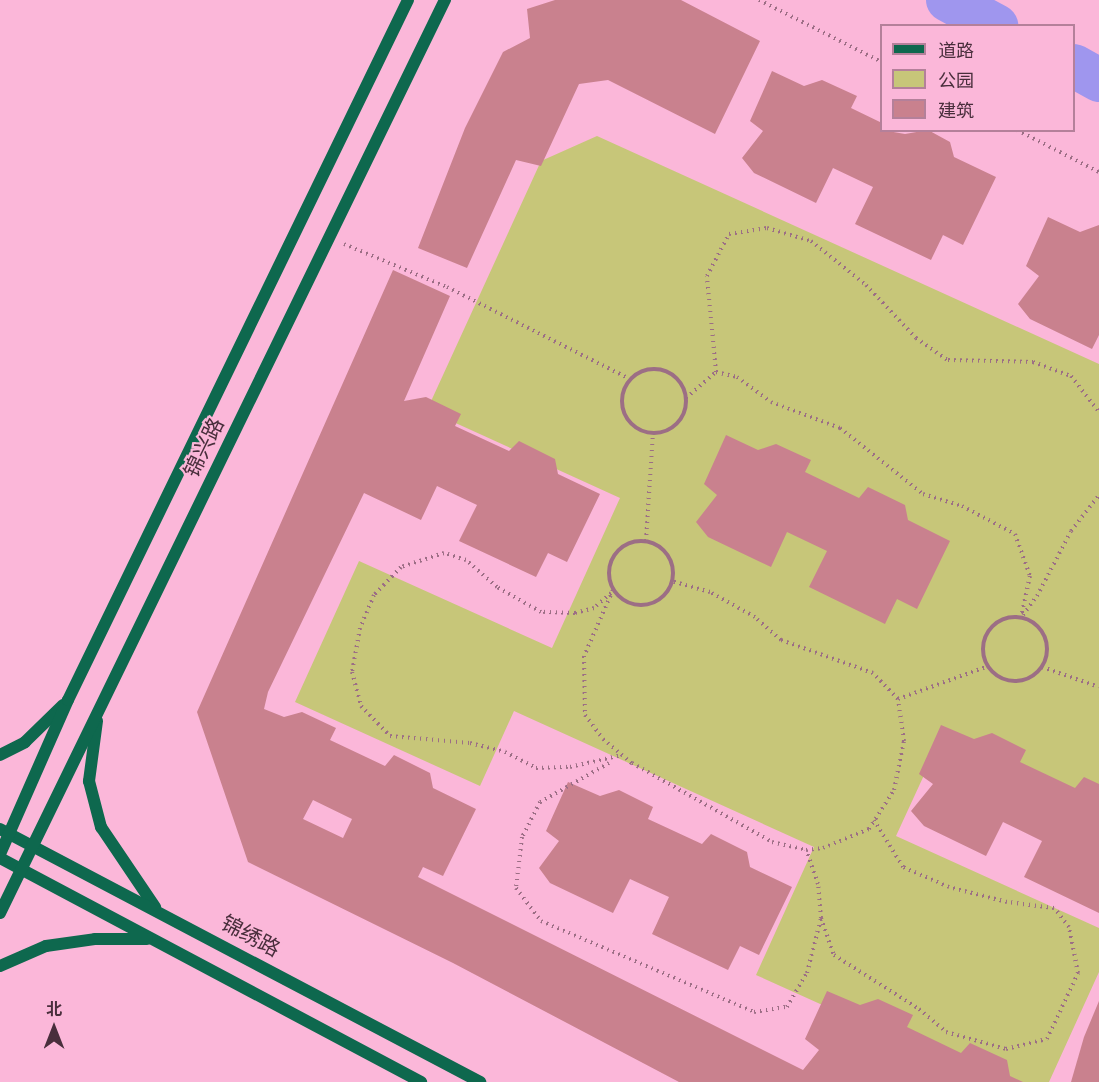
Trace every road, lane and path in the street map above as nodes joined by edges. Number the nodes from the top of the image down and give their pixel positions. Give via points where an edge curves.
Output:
1 (408, 0) edge
2 (445, 0) edge
3 (759, 0) edge
4 (880, 61) edge
5 (1021, 132) edge
6 (1099, 172) edge
7 (329, 238) junction
8 (716, 372) junction
9 (630, 379) junction
10 (686, 398) junction
11 (1099, 412) edge
12 (653, 433) junction
13 (1099, 495) edge
14 (646, 541) junction
15 (672, 581) junction
16 (613, 590) junction
17 (1021, 617) junction
18 (988, 666) junction
19 (1042, 667) junction
20 (1099, 687) edge
21 (68, 699) junction
22 (898, 699) junction
23 (98, 711) junction
24 (0, 755) edge
25 (622, 755) junction
26 (874, 820) junction
27 (5, 832) edge
28 (31, 845) junction
29 (806, 850) junction
30 (0, 854) edge
31 (0, 858) edge
32 (19, 870) junction
33 (158, 911) junction
34 (0, 913) edge
35 (821, 918) junction
36 (150, 939) junction
37 (0, 966) edge
38 (421, 1082) edge
39 (480, 1082) edge

1 - 21 street, 锦兴路
2 - 7 street, 锦兴路
3 - 4 path
5 - 6 path
7 - 9 path via 447,286
7 - 23 street, 锦兴路
8 - 10 path
8 - 11 path via 707,276 729,234 767,228 811,241 866,285 916,338 948,360 1033,362 1071,376
8 - 17 path via 737,377 771,402 840,428 923,494 962,506 1015,534 1030,576
9 - 10 path via 649,369 659,369 678,379
9 - 12 path via 622,398 627,418 634,426
10 - 12 path via 681,418 664,431
12 - 14 path
13 - 17 path via 1071,531 1037,596
14 - 15 path via 665,551 673,571
14 - 16 path via 625,545 611,560 609,581
15 - 16 path via 660,599 640,605 630,603
15 - 22 path via 710,592 754,617 781,640 873,673
16 - 25 path via 584,656 582,695 585,715 603,739
16 - 25 path via 594,608 575,613 541,612 497,587 466,560 444,553 401,567 374,595 360,628 352,672 361,706 390,736 470,743 505,752 536,768 570,767
17 - 18 path via 1010,617 991,627 983,646
17 - 19 path via 1031,621 1045,636 1048,647
18 - 19 path via 995,674 1015,681
18 - 22 path
19 - 20 path
21 - 24 street via 25,742
21 - 27 street, 锦兴路
22 - 26 path via 904,741 894,790
23 - 28 street, 锦兴路
23 - 33 street via 89,781 101,827
25 - 29 path via 772,842
25 - 35 path via 540,802 522,837 516,888 541,921 754,1012 787,1007 807,973
26 - 29 path via 869,829 823,849
26 - 35 path via 903,867 949,887 1007,902 1054,908 1069,927 1078,973 1047,1039 1006,1049 946,1032 880,982 834,955
27 - 28 street, 锦绣路
27 - 30 street, 锦兴路
28 - 32 street, 锦兴路
28 - 33 street, 锦绣路
29 - 35 path via 818,884
31 - 32 street
32 - 34 street, 锦兴路
32 - 36 street
33 - 39 street, 锦绣路
36 - 37 street via 96,939 46,946
36 - 38 street

